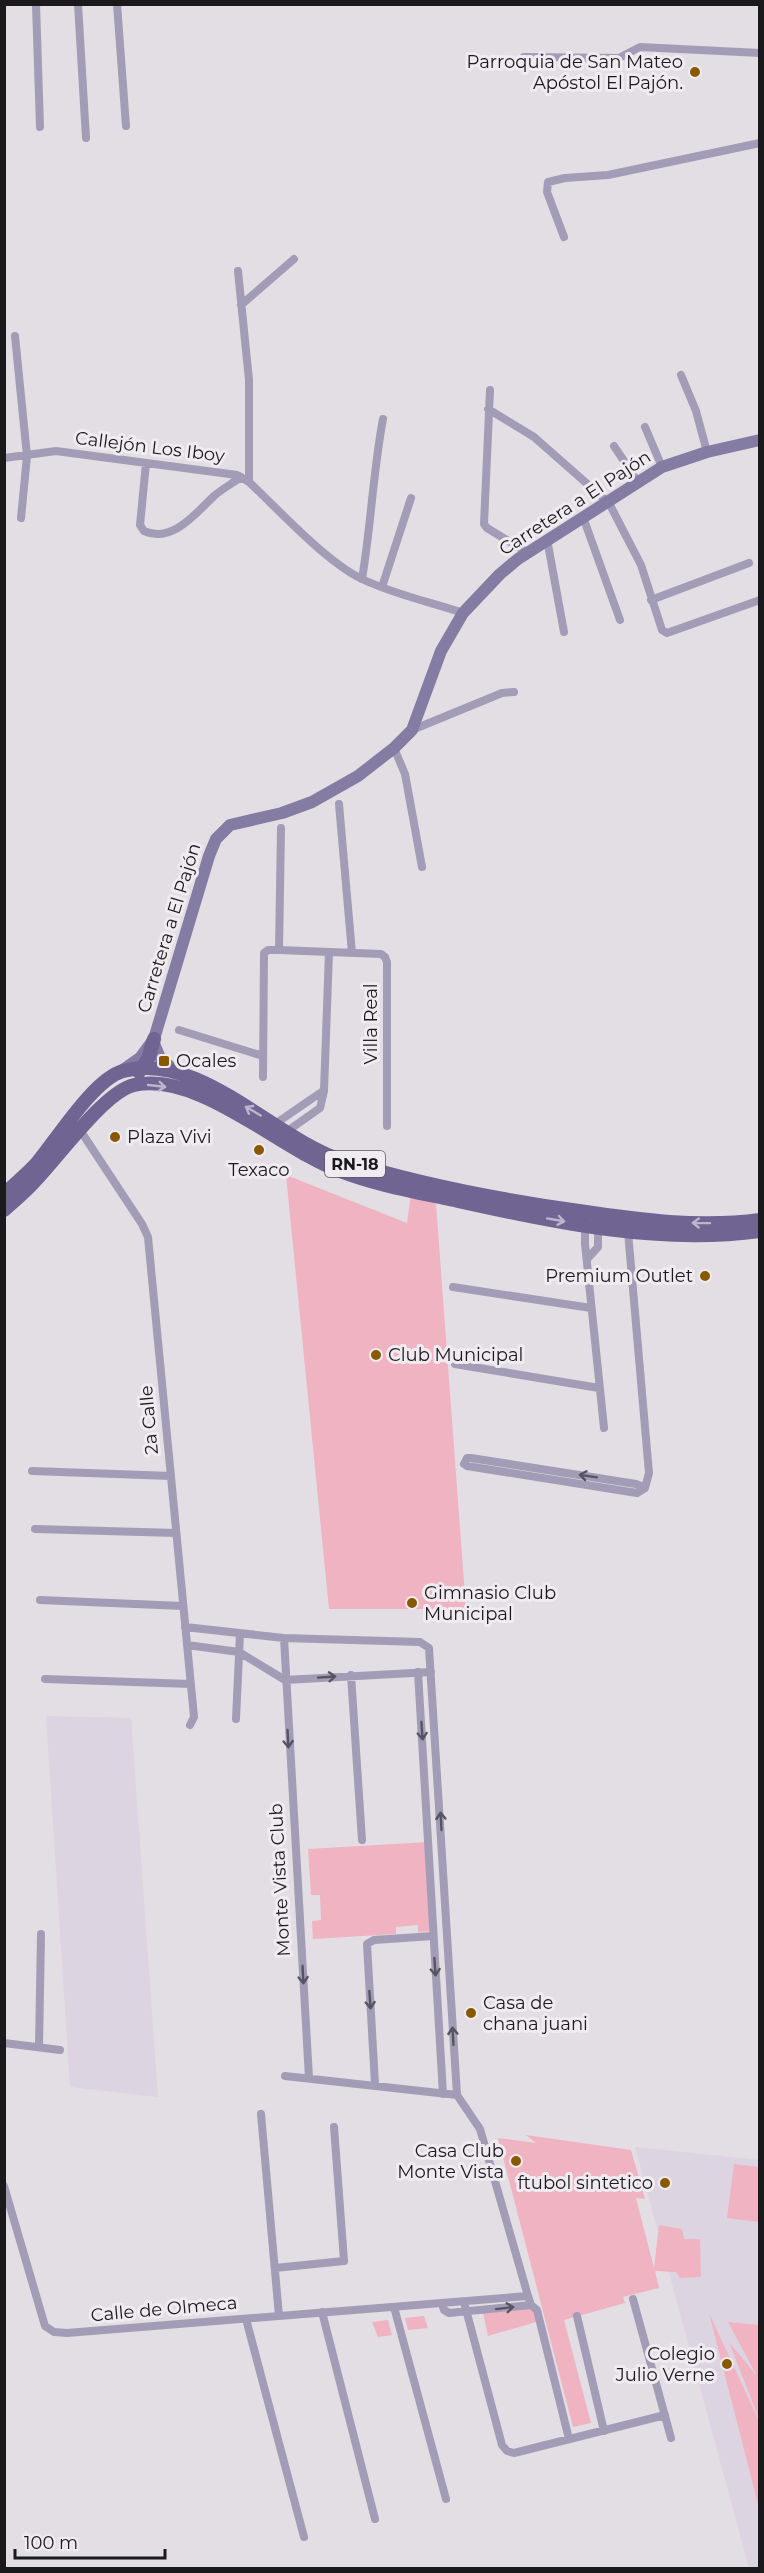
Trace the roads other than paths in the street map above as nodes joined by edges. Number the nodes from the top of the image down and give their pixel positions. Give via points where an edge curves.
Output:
1 (36, 4) edge
2 (78, 4) edge
3 (117, 4) edge
4 (759, 53) edge
5 (524, 57) dead end
6 (40, 126) dead end
7 (126, 126) dead end
8 (86, 138) dead end
9 (759, 143) edge
10 (564, 237) dead end
11 (294, 259) dead end
12 (238, 271) dead end
13 (241, 305) junction
14 (15, 336) dead end
15 (681, 375) dead end
16 (490, 390) dead end
17 (488, 409) junction
18 (383, 419) dead end
19 (645, 427) dead end
20 (759, 440) edge
21 (614, 446) dead end
22 (706, 452) junction
23 (27, 456) junction
24 (4, 458) edge
25 (146, 463) junction
26 (663, 467) junction
27 (245, 480) junction
28 (638, 482) junction
29 (411, 498) dead end
30 (609, 503) junction
31 (583, 517) junction
32 (21, 518) dead end
33 (547, 539) junction
34 (528, 553) junction
35 (749, 563) dead end
36 (362, 579) junction
37 (382, 587) junction
38 (651, 600) junction
39 (759, 600) edge
40 (463, 613) junction
41 (620, 620) dead end
42 (564, 632) dead end
43 (514, 692) dead end
44 (412, 730) junction
45 (394, 748) junction
46 (339, 804) dead end
47 (281, 828) dead end
48 (422, 867) dead end
49 (279, 950) junction
50 (329, 952) junction
51 (352, 953) junction
52 (179, 1030) dead end
53 (153, 1040) junction
54 (263, 1056) junction
55 (145, 1067) junction
56 (174, 1070) junction
57 (120, 1072) junction
58 (263, 1077) dead end
59 (94, 1115) junction
60 (387, 1126) dead end
61 (280, 1128) junction
62 (72, 1134) junction
63 (4, 1194) edge
64 (4, 1210) edge
65 (759, 1220) edge
66 (593, 1230) junction
67 (759, 1231) edge
68 (628, 1232) junction
69 (588, 1258) junction
70 (453, 1287) dead end
71 (591, 1308) junction
72 (455, 1364) dead end
73 (599, 1388) junction
74 (604, 1428) dead end
75 (32, 1471) dead end
76 (525, 1471) junction
77 (171, 1476) junction
78 (35, 1529) dead end
79 (176, 1533) junction
80 (39, 1600) dead end
81 (183, 1606) junction
82 (185, 1627) junction
83 (240, 1634) junction
84 (284, 1638) junction
85 (187, 1645) junction
86 (239, 1652) junction
87 (418, 1672) junction
88 (431, 1672) junction
89 (351, 1675) junction
90 (45, 1679) dead end
91 (285, 1680) junction
92 (191, 1684) junction
93 (237, 1719) dead end
94 (190, 1725) dead end
95 (362, 1840) dead end
96 (428, 1842) junction
97 (442, 1842) junction
98 (41, 1934) dead end
99 (433, 1936) junction
100 (4, 2043) edge
101 (39, 2047) junction
102 (60, 2050) dead end
103 (285, 2076) dead end
104 (309, 2078) junction
105 (375, 2084) junction
106 (443, 2094) junction
107 (457, 2095) junction
108 (261, 2114) dead end
109 (334, 2127) dead end
110 (4, 2186) edge
111 (275, 2268) junction
112 (633, 2299) dead end
113 (530, 2301) junction
114 (464, 2302) junction
115 (437, 2304) junction
116 (394, 2307) junction
117 (322, 2312) junction
118 (467, 2313) junction
119 (279, 2316) junction
120 (577, 2316) dead end
121 (246, 2319) junction
122 (665, 2415) junction
123 (604, 2431) junction
124 (671, 2438) dead end
125 (569, 2439) junction
126 (446, 2499) dead end
127 (375, 2519) dead end
128 (304, 2537) dead end

1 - 6 street
2 - 8 street
3 - 7 street
4 - 5 street via 640,47 619,58
9 - 10 street via 608,175 548,182 547,192
11 - 13 street
12 - 13 street
13 - 27 street via 249,380
14 - 23 street
15 - 22 street via 696,411
16 - 17 street
17 - 30 street via 534,437
17 - 34 street via 484,524
18 - 36 street
19 - 26 street
20 - 22 street, Carretera a El Pajón
21 - 28 street
22 - 26 street, Carretera a El Pajón
23 - 24 street, Callejón Los Iboy
23 - 25 street, Callejón Los Iboy via 56,451
23 - 32 street
25 - 27 street, Callejón Los Iboy via 237,475
25 - 27 street via 140,525 152,534 175,530 216,494
26 - 28 street, Carretera a El Pajón
27 - 36 street via 339,566
28 - 30 street, Carretera a El Pajón
29 - 37 street
30 - 31 street, Carretera a El Pajón
30 - 38 street via 640,565
31 - 33 street, Carretera a El Pajón
31 - 41 street
33 - 34 street, Carretera a El Pajón
33 - 42 street
34 - 40 street, Carretera a El Pajón via 500,574
35 - 38 street
36 - 37 street
37 - 40 street
38 - 39 street via 662,630 667,633
40 - 44 street, Carretera a El Pajón via 441,651
43 - 44 street via 502,693
44 - 45 street, Carretera a El Pajón
45 - 48 street via 405,774
45 - 53 street, Carretera a El Pajón via 357,776 312,802 235,823 219,835 209,856
46 - 51 street
47 - 49 street
49 - 50 street, Villa Real
49 - 54 street via 264,953
50 - 51 street, Villa Real
50 - 61 street via 324,1091 320,1108
51 - 60 street, Villa Real via 386,957
52 - 54 street
53 - 55 main road
53 - 56 street, Carretera a El Pajón via 160,1058
53 - 57 street, Carretera a El Pajón via 140,1058
54 - 58 street
55 - 56 main road, RN-18
55 - 57 main road, RN-18
55 - 59 main road via 107,1092 98,1101
61 -> 56 main road, RN-18 via 206,1084
57 - 62 main road, RN-18 via 89,1098
59 - 62 main road, RN-18
59 -> 66 main road, RN-18 via 134,1085 152,1084 202,1094 339,1171
65 -> 61 main road, RN-18 via 729,1224 657,1222 512,1202 341,1160
62 - 63 main road, RN-18
62 - 64 main road, RN-18 via 34,1182
62 - 77 street, 2a Calle via 142,1224 148,1238
66 - 68 main road, RN-18
66 - 69 street via 585,1244
66 - 69 street via 598,1247
67 - 68 main road, RN-18 via 725,1236
68 - 76 street via 649,1473 645,1488
69 - 71 street
70 - 71 street
71 - 73 street
72 - 73 street
73 - 74 street
75 - 77 street
76 - 76 street via 471,1458 465,1460 467,1466
77 - 79 street, 2a Calle
78 - 79 street
79 - 81 street, 2a Calle
80 - 81 street
81 - 82 street, 2a Calle
82 - 83 street
82 - 85 street, 2a Calle
83 - 84 street
83 - 86 street
84 - 88 street via 422,1643 430,1650
84 - 91 street, Monte Vista Club
85 - 86 street
85 - 92 street, 2a Calle
86 - 91 street
86 - 93 street
87 - 88 street
87 - 89 street
87 -> 96 street
97 -> 88 street
91 -> 89 street
89 - 95 street
90 - 92 street
91 -> 104 street, Monte Vista Club
92 - 94 street, 2a Calle via 194,1717
96 - 97 street
96 - 99 street
107 -> 97 street
98 - 101 street
99 -> 105 street via 374,1940 367,1946
99 -> 106 street
100 - 101 street
101 - 102 street
103 - 104 street
104 - 105 street
105 - 106 street
106 - 107 street
107 - 113 street via 480,2129
108 - 111 street
109 - 111 street via 344,2261
110 - 121 street, Calle de Olmeca via 45,2326 54,2332
111 - 119 street
112 - 122 street
113 - 114 street
118 -> 113 street
113 - 125 street via 537,2310
114 - 115 street
114 - 118 street
115 - 116 street, Calle de Olmeca
115 - 118 street via 447,2313
116 - 117 street, Calle de Olmeca
116 - 126 street
117 - 119 street, Calle de Olmeca
117 - 127 street
118 - 125 street via 505,2449 514,2453
119 - 121 street, Calle de Olmeca
120 - 123 street
121 - 128 street
122 - 123 street
122 - 124 street
123 - 125 street

